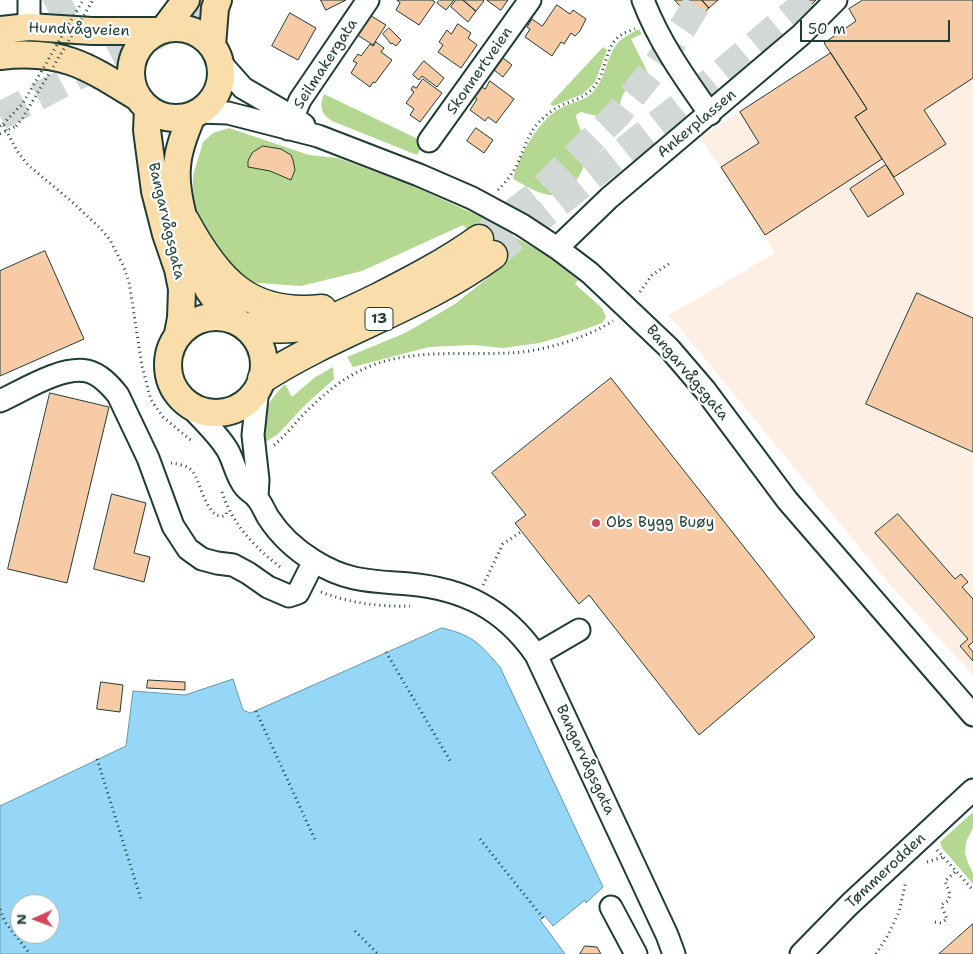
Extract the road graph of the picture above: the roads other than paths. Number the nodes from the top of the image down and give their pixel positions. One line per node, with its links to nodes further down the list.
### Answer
1 (29, 0): 8 (street)
2 (186, 0): 10 (main road)
3 (218, 0): 11 (main road)
4 (368, 0): 16 (street, Seilmakergata)
5 (530, 0): 17 (street, Skonnertveien)
6 (643, 0): 15 (street)
7 (836, 0): 15 (street, Ankerplassen)
8 (29, 27): 9 (main road, Hundvågveien); 10 (main road, Hundvågveien)
9 (0, 30)
10 (161, 30): 11 (main road); 13 (main road)
11 (216, 54): 14 (main road); 16 (street, Bangarvågsgata)
12 (0, 56): 13 (main road, Hundvågveien)
13 (143, 103): 14 (main road); 22 (main road, Bangarvågsgata)
14 (195, 114): 16 (street, Bangarvågsgata); 18 (main road, Bangarvågsgata)
15 (710, 114): 19 (street, Ankerplassen)
16 (290, 123): 19 (street, Bangarvågsgata)
17 (429, 141)
18 (185, 221): 20 (highway, 13); 21 (main road, Bangarvågsgata)
19 (557, 248): 30 (street, Bangarvågsgata)
20 (363, 304): 21 (highway, 13); 23 (highway, 13)
21 (242, 324): 22 (main road); 23 (main road)
22 (178, 334): 25 (main road)
23 (260, 383): 25 (main road); 26 (street)
24 (0, 401): 27 (street)
25 (190, 406): 26 (street, Bangarvågsgata)
26 (257, 498): 27 (street, Bangarvågsgata)
27 (314, 561): 29 (street, Bangarvågsgata)
28 (579, 630): 29 (street)
29 (536, 656): 34 (street, Bangarvågsgata)
30 (973, 714)
31 (973, 790): 35 (street, Tømmerodden)
32 (611, 907): 33 (street)
33 (636, 954)
34 (674, 954)
35 (801, 954)

